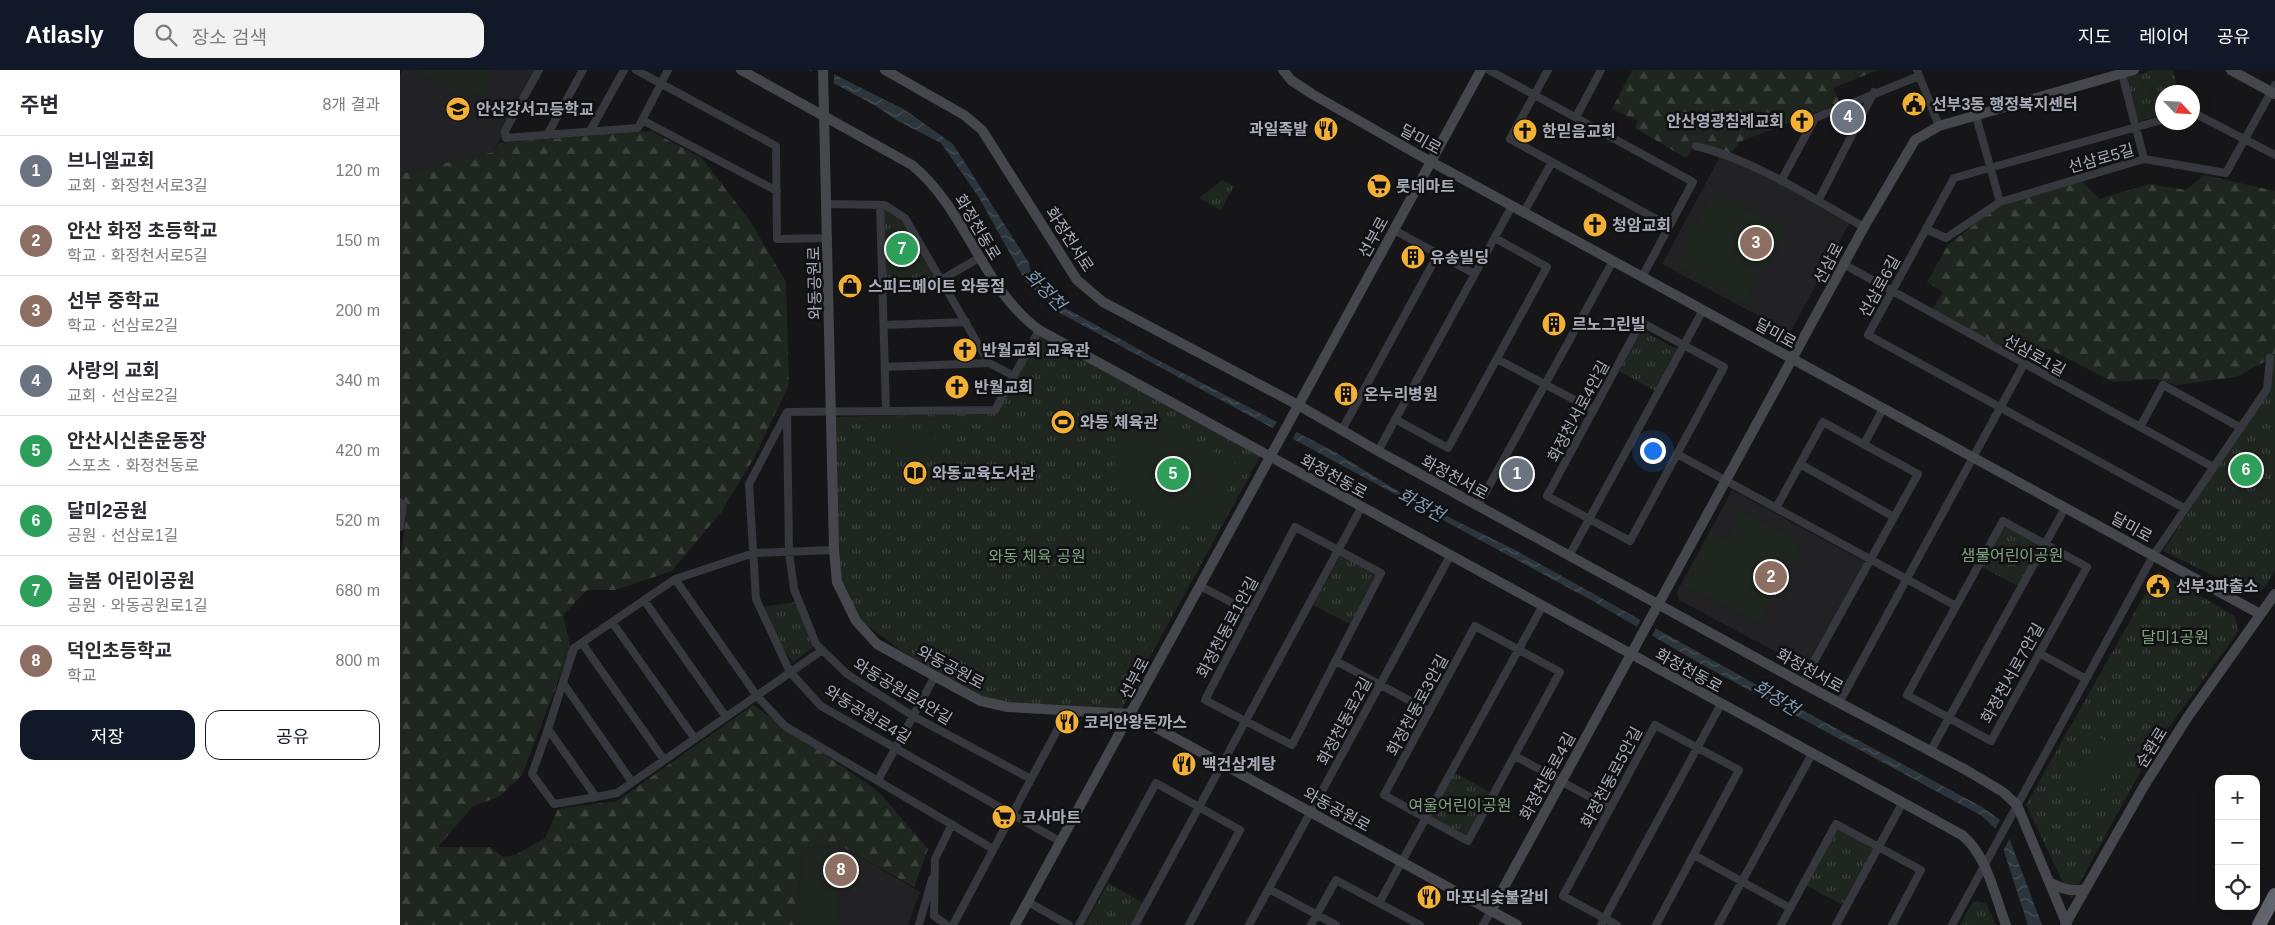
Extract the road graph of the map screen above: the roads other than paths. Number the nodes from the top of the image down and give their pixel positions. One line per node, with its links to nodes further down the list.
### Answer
1 (539, 70): 31 (street)
2 (583, 70): 31 (street)
3 (624, 70): 30 (street)
4 (636, 70): 18 (street)
5 (668, 70): 18 (street)
6 (741, 70): 22 (street, 화정천동로)
7 (823, 70): 22 (street, 와동공원로)
8 (885, 70): 75 (street, 화정천서로)
9 (1283, 70): 36 (street, 달미로)
10 (1481, 70): 36 (street, 선부로)
11 (1489, 70): 21 (street)
12 (1548, 70): 21 (street)
13 (1601, 70): 25 (street)
14 (2134, 70): 16 (street, 선삼로)
15 (2231, 70): 19 (street)
16 (2122, 72): 23 (street, 선삼로); 29 (street)
17 (1918, 73): 20 (street); 28 (street)
18 (661, 84): 26 (street); 40 (street)
19 (2274, 90): 32 (street, 선삼로5길)
20 (1874, 92): 39 (street); 41 (street)
21 (1534, 95): 25 (street); 37 (street)
22 (824, 116): 43 (street, 와동공원로); 54 (street, 화정천동로)
23 (1976, 116): 28 (street, 선삼로); 38 (street)
24 (2200, 116): 32 (street)
25 (1576, 117): 47 (street)
26 (642, 120): 30 (street); 40 (street)
27 (2155, 122): 29 (street, 선삼로6길)
28 (1939, 126): 48 (street, 선삼로)
29 (2136, 127): 35 (street); 38 (street, 선삼로6길)
30 (590, 131): 31 (street)
31 (547, 134)
32 (2245, 139): 34 (street); 35 (street, 선삼로5길)
33 (1696, 146): 39 (street)
34 (2275, 155)
35 (2144, 160): 42 (street, 선삼로5길)
36 (1431, 162): 45 (street, 달미로); 50 (street, 선부로)
37 (1552, 162): 46 (street); 47 (street)
38 (1990, 168): 42 (street); 49 (street, 선삼로6길)
39 (1780, 181): 41 (street)
40 (777, 191): 51 (street)
41 (1818, 201): 48 (street)
42 (2000, 202): 49 (street, 선삼로5길)
43 (826, 204): 44 (street); 51 (street, 와동공원로)
44 (880, 205): 59 (street); 60 (street)
45 (1512, 206): 46 (street, 달미로); 52 (street)
46 (1524, 212): 55 (street, 달미로)
47 (1669, 226): 58 (street)
48 (1864, 227): 56 (street, 선삼로)
49 (1926, 229): 61 (street, 선삼로6길)
50 (1394, 230): 53 (street); 75 (street, 선부로)
51 (828, 238): 79 (street, 와동공원로)
52 (1495, 238): 57 (street); 68 (street)
53 (1438, 254): 57 (street); 85 (street)
54 (979, 258): 59 (street); 65 (street, 화정천동로)
55 (1612, 261): 58 (street, 달미로); 74 (street)
56 (1845, 265): 61 (street, 선삼로1길); 69 (street, 선삼로)
57 (1475, 274): 82 (street)
58 (1642, 277): 62 (street, 달미로)
59 (941, 280): 60 (street); 63 (street)
60 (883, 284): 64 (street)
61 (1892, 291): 71 (street, 선삼로1길); 76 (street, 선삼로6길)
62 (1703, 310): 66 (street); 69 (street, 달미로)
63 (966, 322): 64 (street); 70 (street)
64 (884, 325): 72 (street)
65 (1039, 330): 73 (street); 89 (street, 화정천동로)
66 (1684, 346): 78 (street, 화정천서로4안길); 88 (street, 화정천서로4안길); 101 (street)
67 (2270, 358): 84 (street)
68 (1497, 359): 74 (street); 82 (street)
69 (1794, 360): 77 (street, 달미로); 93 (street, 선삼로)
70 (989, 363): 72 (street); 73 (street)
71 (2024, 364): 76 (street); 83 (street, 선삼로1길)
72 (885, 367): 80 (street)
73 (1014, 376): 80 (street)
74 (1546, 384): 78 (street); 95 (street)
75 (1298, 405): 85 (street, 화정천서로); 89 (street, 선부로)
76 (2000, 407): 90 (street); 99 (street, 선삼로6길)
77 (1883, 408): 86 (street); 90 (street, 달미로)
78 (1594, 410): 101 (street, 화정천서로4안길)
79 (832, 411): 80 (street); 81 (street); 104 (street, 와동공원로)
80 (886, 411)
81 (787, 412): 106 (street, 와동공원로4안길); 107 (street, 와동공원로4길)
82 (1395, 419): 87 (street)
83 (2140, 428): 84 (street); 92 (street, 선삼로1길)
84 (2241, 428): 92 (street)
85 (1342, 430): 87 (street, 화정천서로)
86 (1864, 444): 91 (street); 100 (street)
87 (1378, 451): 95 (street, 화정천서로)
88 (1677, 454): 93 (street); 101 (street, 화정천서로4안길)
89 (1269, 457): 96 (street, 화정천동로); 114 (street, 선부로)
90 (1973, 458): 98 (street, 달미로); 113 (street)
91 (1800, 464): 97 (street); 100 (street)
92 (2213, 467): 99 (street)
93 (1727, 482): 97 (street); 117 (street, 선삼로)
94 (400, 502): 102 (street)
95 (1478, 506): 109 (street, 화정천서로)
96 (1361, 508): 105 (street); 108 (street, 화정천동로)
97 (1776, 508): 111 (street)
98 (2065, 508): 103 (street); 110 (street, 달미로)
99 (2184, 508): 110 (street)
100 (1894, 517): 111 (street)
101 (1588, 519): 109 (street)
102 (400, 527)
103 (2045, 544): 118 (street, 화정천서로7안길); 127 (street, 화정천서로7안길); 144 (street)
104 (834, 550): 106 (street); 131 (street, 와동공원로)
105 (1338, 550): 120 (street, 화정천동로1안길); 129 (street, 화정천동로1안길); 145 (street)
106 (789, 552): 107 (street); 126 (street, 와동공원로4안길)
107 (754, 553): 112 (street); 130 (street, 와동공원로4길)
108 (1450, 556): 119 (street, 화정천동로); 134 (street, 화정천동로2길)
109 (1569, 556): 117 (street, 화정천서로)
110 (2153, 556): 121 (street, 달미로); 132 (street)
111 (1871, 559): 113 (street); 135 (street)
112 (675, 579): 116 (street); 136 (street)
113 (1907, 579): 118 (street); 137 (street)
114 (1200, 586): 120 (street); 141 (street, 선부로)
115 (2275, 594): 121 (street, 순환로)
116 (644, 600): 123 (street); 143 (street)
117 (1658, 603): 122 (street, 선삼로); 135 (street, 화정천서로)
118 (1956, 606): 144 (street, 화정천서로7안길)
119 (1542, 607): 125 (street); 128 (street, 화정천동로)
120 (1250, 612): 145 (street, 화정천동로1안길)
121 (2260, 614): 177 (street, 순환로)
122 (1651, 616): 128 (street, 화정천동로4길)
123 (612, 622): 124 (street); 147 (street)
124 (582, 643): 133 (street); 153 (street)
125 (1519, 650): 140 (street, 화정천동로3안길); 152 (street, 화정천동로3안길); 166 (street)
126 (821, 651): 130 (street); 142 (street, 와동공원로4안길)
127 (2040, 653): 132 (street); 144 (street, 화정천서로7안길)
128 (1630, 655): 138 (street, 화정천동로); 157 (street, 화정천동로4길)
129 (1336, 661): 134 (street); 145 (street, 화정천동로1안길)
130 (790, 672): 136 (street); 148 (street, 와동공원로4길)
131 (935, 676): 139 (street, 와동공원로); 142 (street)
132 (2086, 679): 161 (street)
133 (563, 683): 146 (street); 158 (street)
134 (1380, 684): 140 (street); 164 (street, 화정천동로2길)
135 (1802, 684): 137 (street, 화정천서로)
136 (757, 696): 143 (street); 156 (street)
137 (1839, 703): 150 (street, 화정천서로)
138 (1721, 704): 149 (street); 151 (street, 화정천동로)
139 (1068, 710): 141 (street, 와동공원로); 155 (street)
140 (1429, 711): 166 (street, 화정천동로3안길)
141 (1131, 714): 154 (street, 와동공원로); 168 (street, 선부로)
142 (913, 716): 148 (street); 155 (street, 와동공원로4안길)
143 (726, 717): 147 (street)
144 (1949, 718): 150 (street)
145 (1246, 721): 154 (street)
146 (548, 729): 159 (street); 159 (street)
147 (695, 739): 153 (street)
148 (896, 748): 156 (street); 165 (street, 와동공원로4길)
149 (1698, 748): 163 (street, 화정천동로5안길); 171 (street, 화정천동로5안길); 185 (street)
150 (1930, 752): 161 (street, 화정천서로)
151 (1812, 754): 160 (street, 화정천동로); 175 (street)
152 (1515, 756): 157 (street); 166 (street, 화정천동로3안길)
153 (664, 760): 158 (street)
154 (1222, 764): 162 (street); 164 (street, 와동공원로)
155 (1031, 779): 165 (street)
156 (878, 780): 167 (street)
157 (1562, 781): 163 (street); 183 (street, 화정천동로4길)
158 (632, 782): 159 (street)
159 (596, 797)
160 (1903, 802): 169 (street); 173 (street, 화정천동로)
161 (2017, 805): 173 (street); 176 (street)
162 (1199, 807): 192 (street); 193 (street); 194 (street)
163 (1610, 808): 185 (street, 화정천동로5안길)
164 (1311, 812): 172 (street, 와동공원로); 178 (street, 화정천동로2길)
165 (1012, 814): 168 (street, 와동공원로4길); 170 (street)
166 (1426, 818): 172 (street)
167 (952, 824): 170 (street); 174 (street)
168 (1061, 842): 180 (street, 선부로)
169 (1879, 847): 182 (street); 205 (street); 206 (street)
170 (993, 849): 189 (street)
171 (1694, 855): 175 (street); 202 (street, 화정천동로5안길)
172 (1402, 861): 181 (street); 183 (street, 와동공원로)
173 (1984, 866): 207 (street); 208 (street, 화정천동로)
174 (935, 868): 187 (street); 188 (street)
175 (1742, 881): 182 (street); 203 (street)
176 (2049, 882): 177 (street); 186 (street)
177 (2086, 888): 186 (street, 순환로)
178 (1269, 889): 184 (street); 195 (street, 화정천동로2길)
179 (2275, 895): 209 (highway)
180 (1028, 902): 190 (street, 선부로); 191 (street)
181 (1379, 903): 184 (street); 198 (street)
182 (1790, 908): 204 (street)
183 (1491, 911): 199 (street); 200 (street, 와동공원로)
184 (1317, 915): 196 (street); 197 (street)
185 (1603, 922): 201 (street, 화정천동로5안길)
186 (2066, 924)
187 (919, 925)
188 (947, 925)
189 (953, 925)
190 (1015, 925)
191 (1069, 925)
192 (1079, 925)
193 (1135, 925)
194 (1189, 925)
195 (1249, 925)
196 (1311, 925)
197 (1336, 925)
198 (1420, 925)
199 (1483, 925)
200 (1517, 925)
201 (1617, 925)
202 (1656, 925)
203 (1718, 925)
204 (1781, 925)
205 (1836, 925)
206 (1892, 925)
207 (1952, 925)
208 (2006, 925)
209 (2259, 925)

